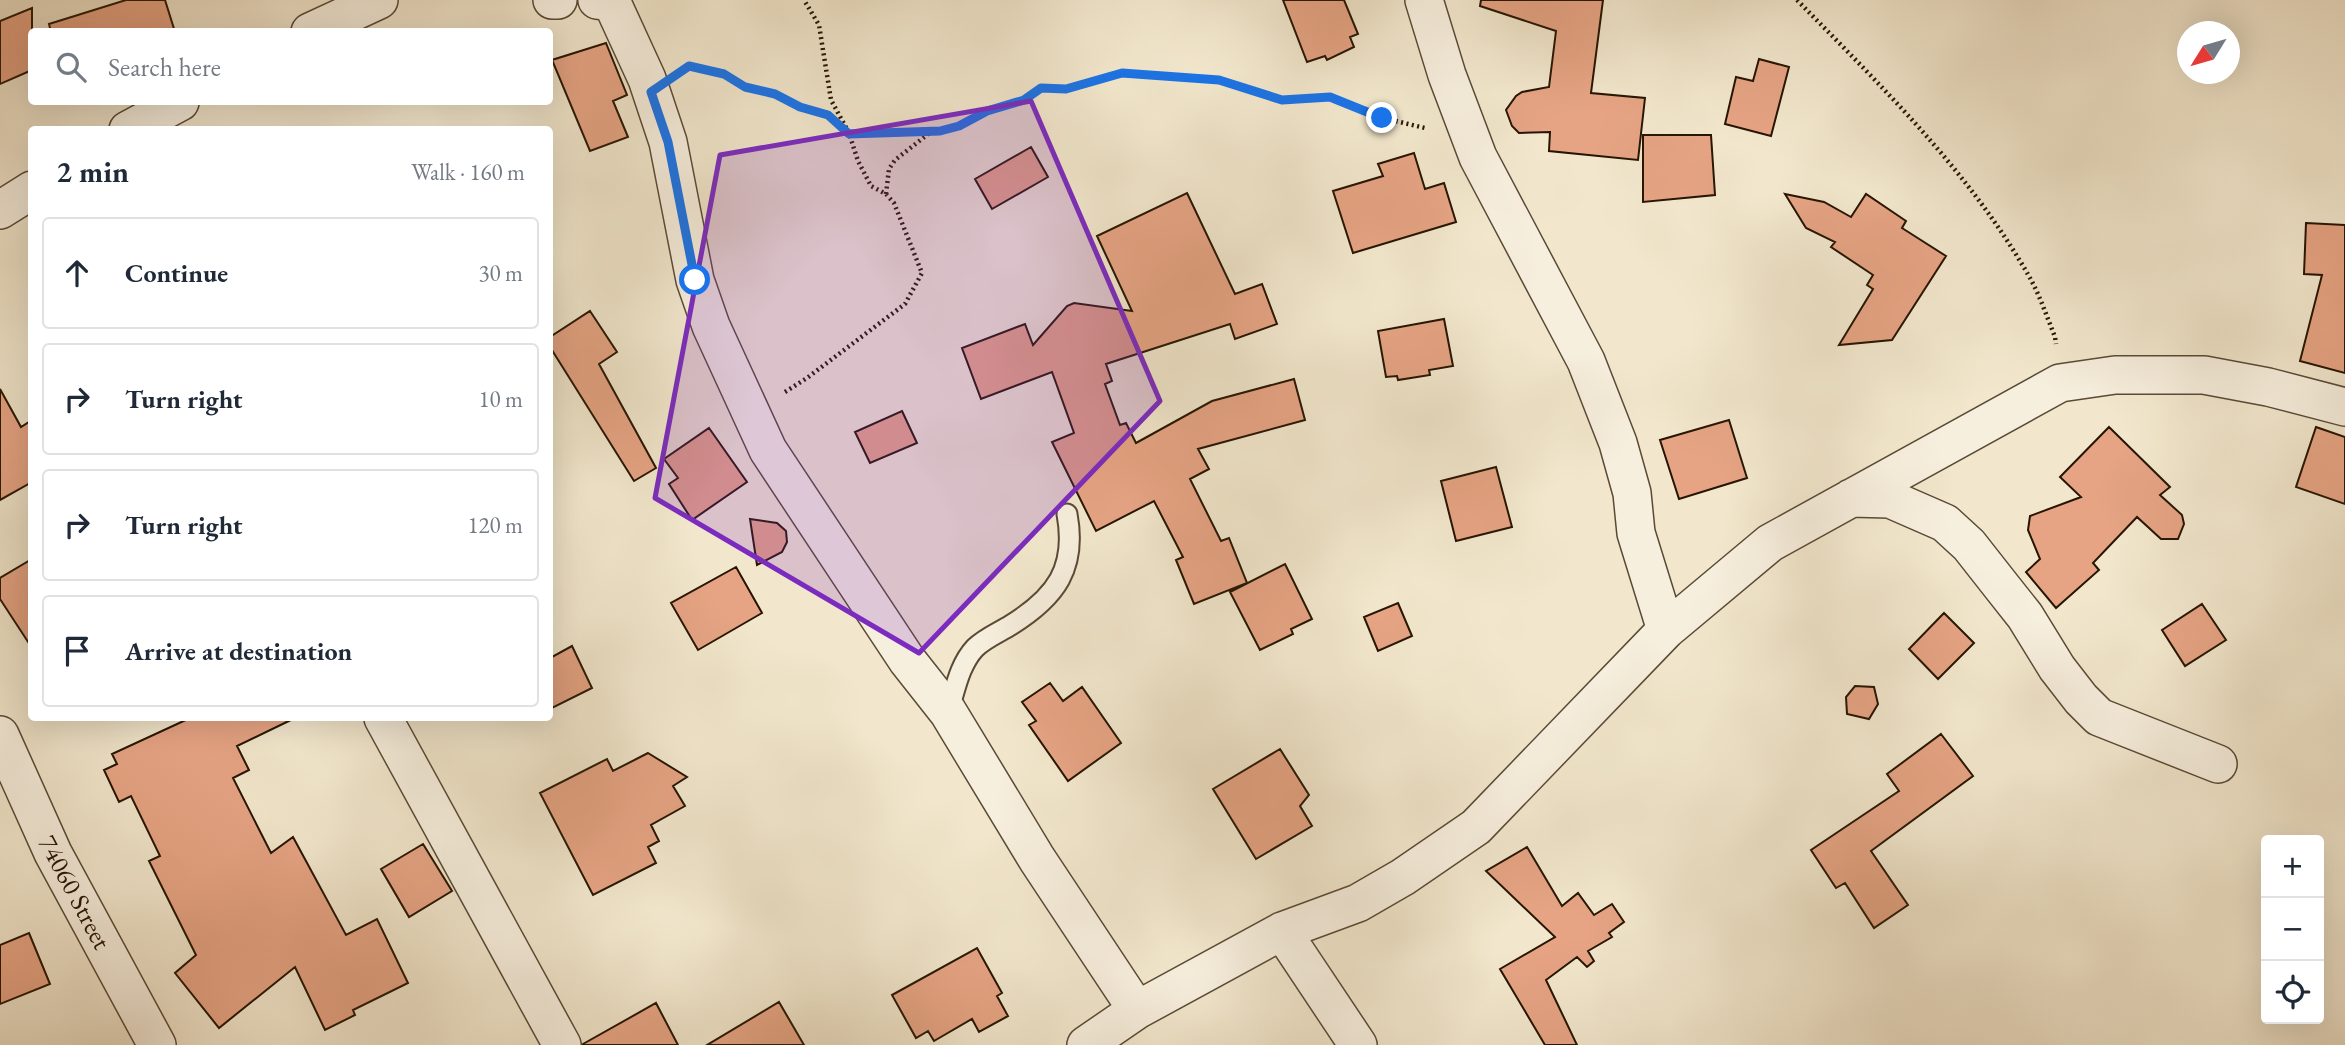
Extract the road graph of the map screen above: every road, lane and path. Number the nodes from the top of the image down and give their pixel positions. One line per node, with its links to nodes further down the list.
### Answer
1 (379, 0): 8 (street)
2 (552, 0): 3 (street)
3 (558, 0)
4 (597, 0): 9 (street)
5 (804, 0): 13 (path)
6 (1424, 0): 14 (street)
7 (1797, 0): 18 (path)
8 (317, 28)
9 (651, 92): 13 (path); 20 (street)
10 (174, 105): 11 (street)
11 (135, 126)
12 (933, 131): 13 (path); 14 (path); 16 (path)
13 (849, 134): 16 (path)
14 (1478, 157): 23 (street)
15 (28, 192): 17 (street)
16 (886, 194): 20 (path)
17 (0, 210)
18 (2060, 383): 19 (street); 21 (street)
19 (2345, 407)
20 (751, 413): 24 (street)
21 (1852, 498): 23 (street); 27 (street)
22 (1067, 514): 24 (lane)
23 (1666, 630): 28 (street)
24 (948, 712): 29 (street)
25 (385, 721): 31 (street)
26 (0, 735): 30 (street, 74060 Street)
27 (2218, 764)
28 (1282, 931): 29 (street); 33 (street)
29 (1137, 1010): 32 (street)
30 (157, 1045)
31 (562, 1045)
32 (1086, 1045)
33 (1358, 1045)

